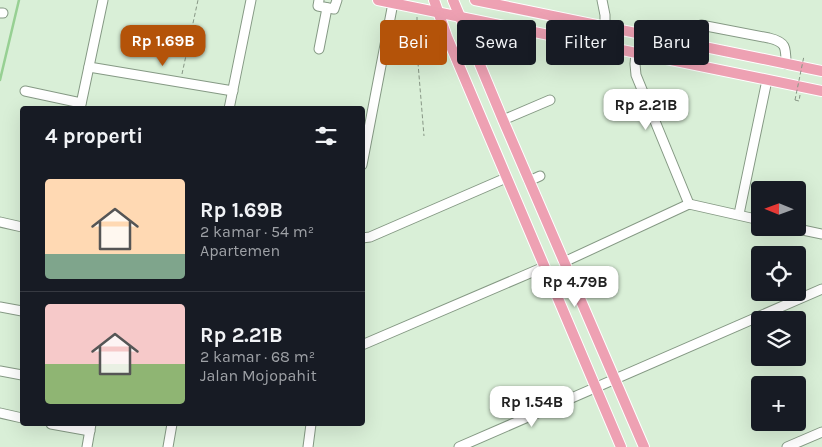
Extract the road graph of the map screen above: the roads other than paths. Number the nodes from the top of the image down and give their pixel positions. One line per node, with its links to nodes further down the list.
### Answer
1 (103, 0): 23 (street)
2 (251, 0): 27 (street)
3 (319, 0): 11 (street)
4 (337, 0): 11 (street)
5 (378, 0): 10 (main road)
6 (434, 0): 12 (main road)
7 (453, 0): 13 (main road)
8 (475, 0): 14 (main road)
9 (602, 0): 15 (street)
10 (392, 3): 12 (main road); 33 (street)
11 (327, 8): 18 (street)
12 (439, 14): 13 (main road); 35 (main road)
13 (461, 18): 19 (main road); 32 (main road)
14 (575, 20)
15 (606, 20)
16 (709, 27): 20 (street)
17 (709, 48): 20 (main road)
18 (319, 49)
19 (634, 53)
20 (786, 64): 24 (main road)
21 (635, 65): 37 (street)
22 (694, 65): 25 (main road)
23 (89, 67): 27 (street); 30 (street)
24 (822, 71)
25 (767, 80): 28 (main road); 38 (street)
26 (26, 91): 30 (street)
27 (233, 91): 31 (street)
28 (822, 91)
29 (550, 100): 32 (street)
30 (81, 106)
31 (230, 106)
32 (503, 120): 36 (main road)
33 (365, 149)
34 (540, 176): 36 (street)
35 (506, 178): 44 (street); 46 (main road)
36 (530, 181): 45 (main road)
37 (689, 204): 38 (street); 45 (street)
38 (740, 214): 39 (street)
39 (751, 217)
40 (0, 222): 41 (street)
41 (20, 227)
42 (806, 231): 43 (street)
43 (822, 234)
44 (365, 238)
45 (564, 262): 53 (main road)
46 (544, 267): 50 (street); 54 (main road)
47 (822, 289): 53 (street)
48 (0, 307): 49 (street)
49 (20, 311)
50 (365, 344)
51 (0, 371): 52 (street)
52 (20, 375)
53 (614, 379): 54 (street); 67 (main road)
54 (596, 387): 65 (street); 66 (main road)
55 (0, 413): 56 (street)
56 (20, 418)
57 (70, 426): 60 (street)
58 (172, 426): 63 (street)
59 (311, 426): 64 (street)
60 (90, 428): 62 (street)
61 (822, 432): 68 (street)
62 (87, 447)
63 (168, 447)
64 (308, 447)
65 (459, 447)
66 (621, 447)
67 (644, 447)
68 (787, 447)

